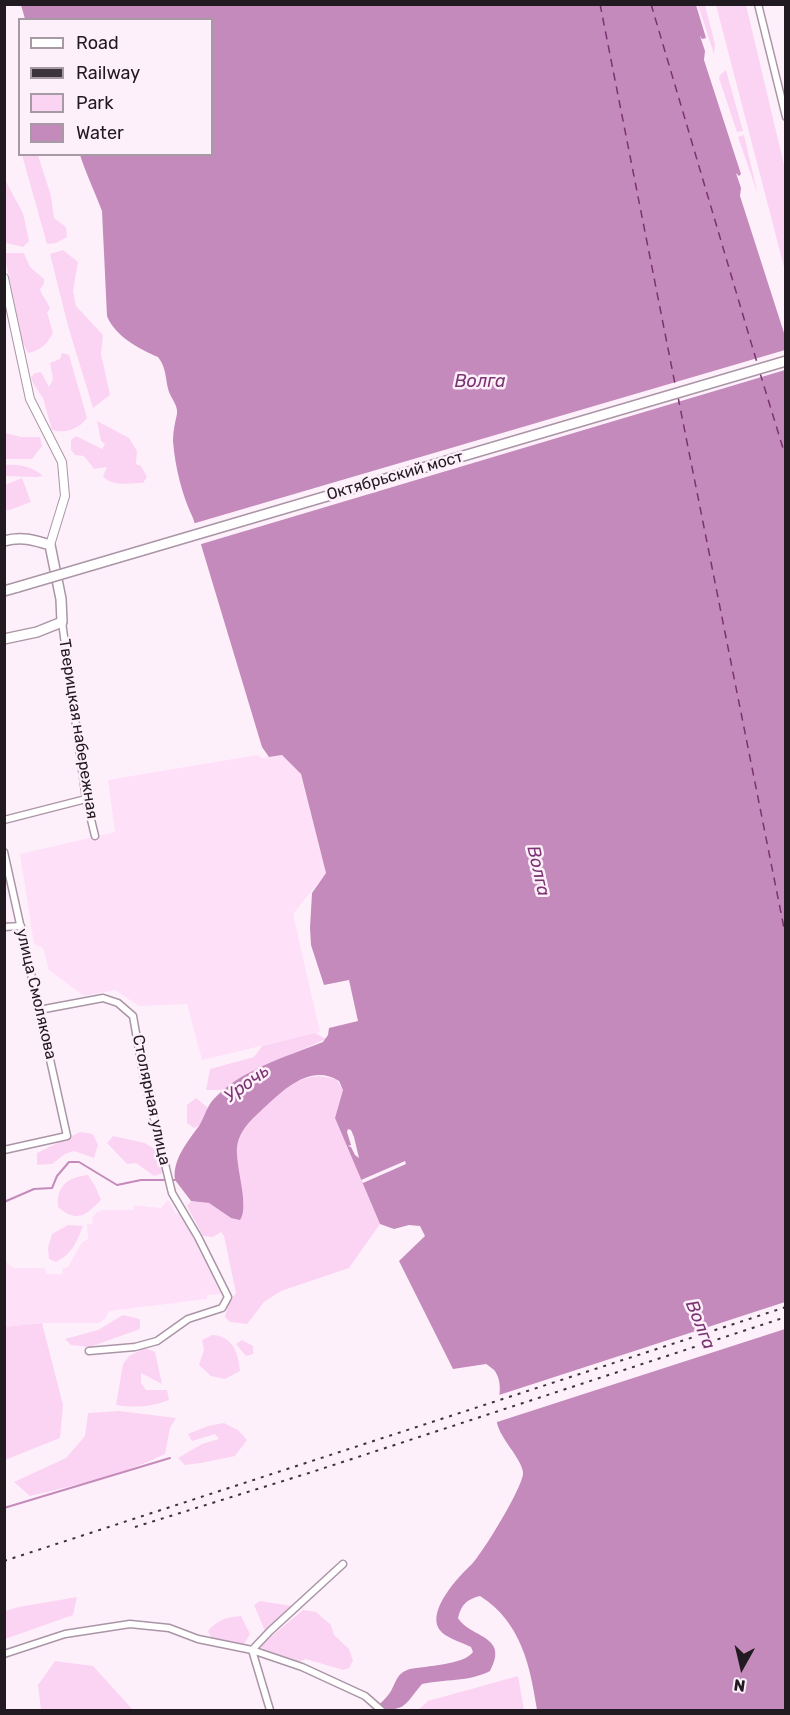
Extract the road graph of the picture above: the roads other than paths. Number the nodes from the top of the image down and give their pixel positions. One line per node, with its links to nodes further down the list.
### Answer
1 (758, 4): 2 (street)
2 (786, 117)
3 (4, 278): 6 (street)
4 (786, 361): 7 (main road, Октябрьский мост, bridge)
5 (4, 541): 6 (main road)
6 (50, 545): 8 (main road)
7 (4, 591)
8 (62, 622): 9 (main road); 10 (street, Тверицкая набережная)
9 (4, 639)
10 (86, 798): 11 (street); 12 (street, Тверицкая набережная)
11 (4, 820)
12 (95, 836)
13 (4, 852): 14 (street, улица Смолякова)
14 (21, 926): 15 (street); 16 (street, улица Смолякова)
15 (4, 927)
16 (39, 1010): 17 (street, улица Смолякова); 18 (street, Столярная улица)
17 (4, 1150)
18 (89, 1351)
19 (343, 1564): 20 (street)
20 (252, 1650): 21 (street); 22 (street); 23 (street)
21 (4, 1654)
22 (270, 1710)
23 (381, 1710)

